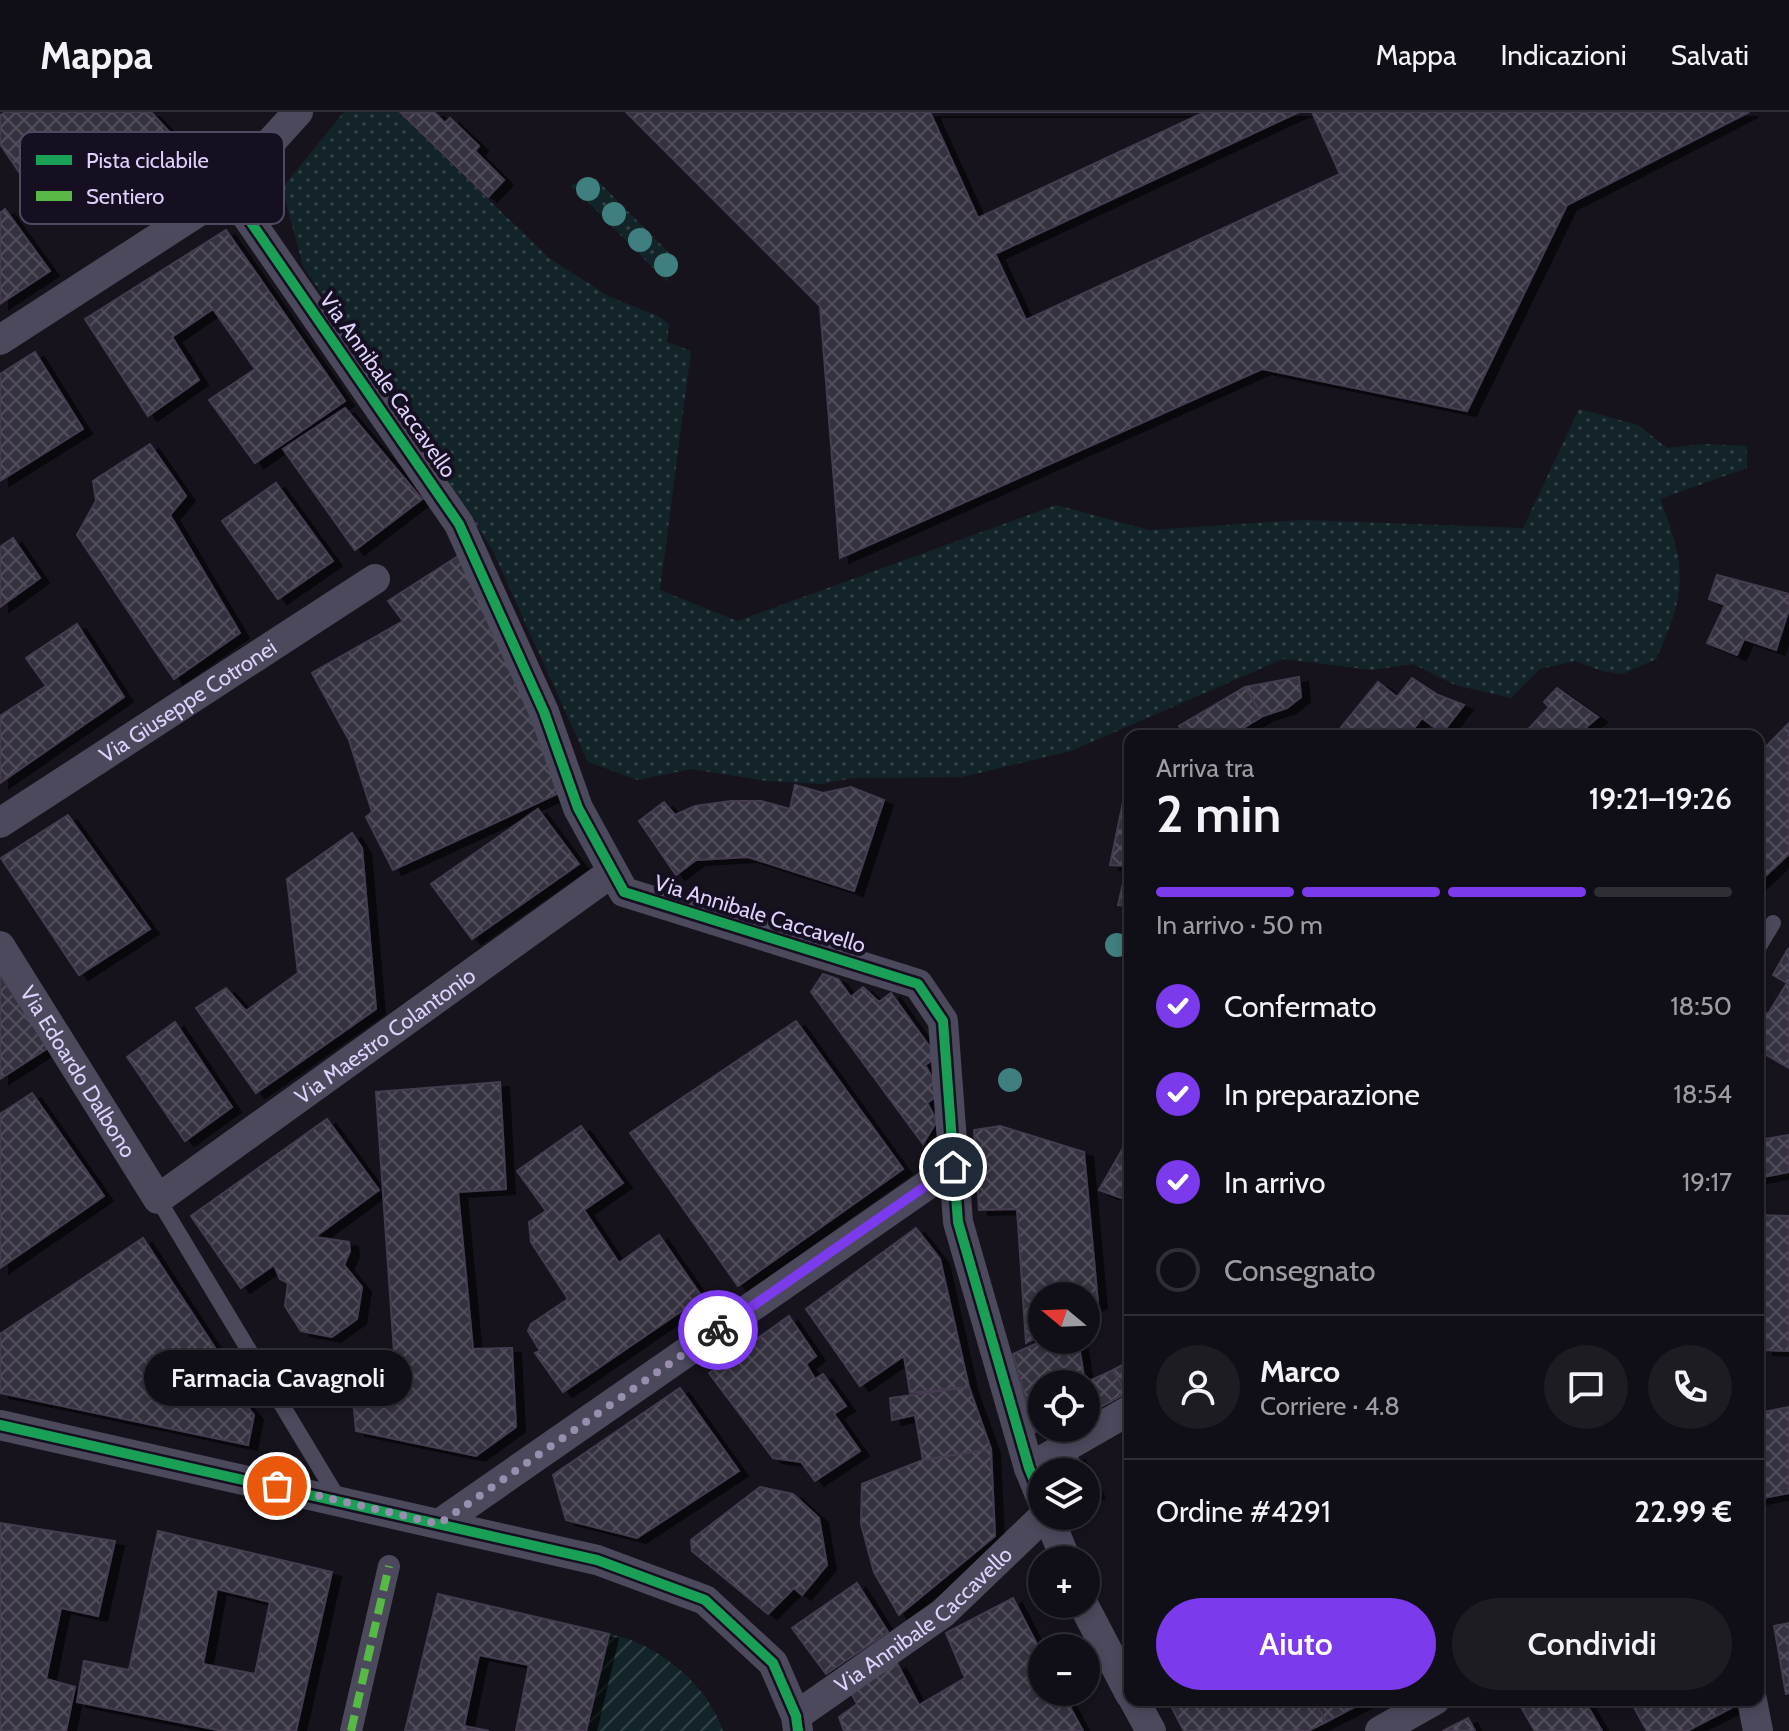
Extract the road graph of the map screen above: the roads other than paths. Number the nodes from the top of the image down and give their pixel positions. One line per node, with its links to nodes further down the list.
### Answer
1 (298, 112): 2 (street)
2 (280, 132)
3 (175, 224): 5 (street)
4 (252, 224): 8 (street, Via Annibale Caccavello)
5 (0, 340)
6 (375, 579): 7 (street, Via Giuseppe Cotronei)
7 (0, 823)
8 (611, 873): 12 (street, Via Annibale Caccavello); 13 (street, Via Maestro Colantonio)
9 (1773, 923): 10 (lane)
10 (1764, 938)
11 (0, 946): 13 (street, Via Edoardo Dalbono)
12 (953, 1167): 17 (street, Via Annibale Caccavello); 19 (street)
13 (158, 1199): 18 (lane)
14 (1124, 1413): 16 (street)
15 (0, 1425): 18 (street)
16 (1046, 1458)
17 (1028, 1465)
18 (339, 1500): 19 (street)
19 (439, 1524): 27 (street)
20 (1031, 1530): 27 (street, Via Annibale Caccavello)
21 (389, 1566): 28 (street)
22 (1090, 1618): 23 (street)
23 (1124, 1683)
24 (1137, 1706): 29 (street)
25 (1424, 1706): 30 (street)
26 (1753, 1706): 31 (street)
27 (797, 1724)
28 (351, 1731)
29 (1151, 1731)
30 (1380, 1731)
31 (1758, 1731)

